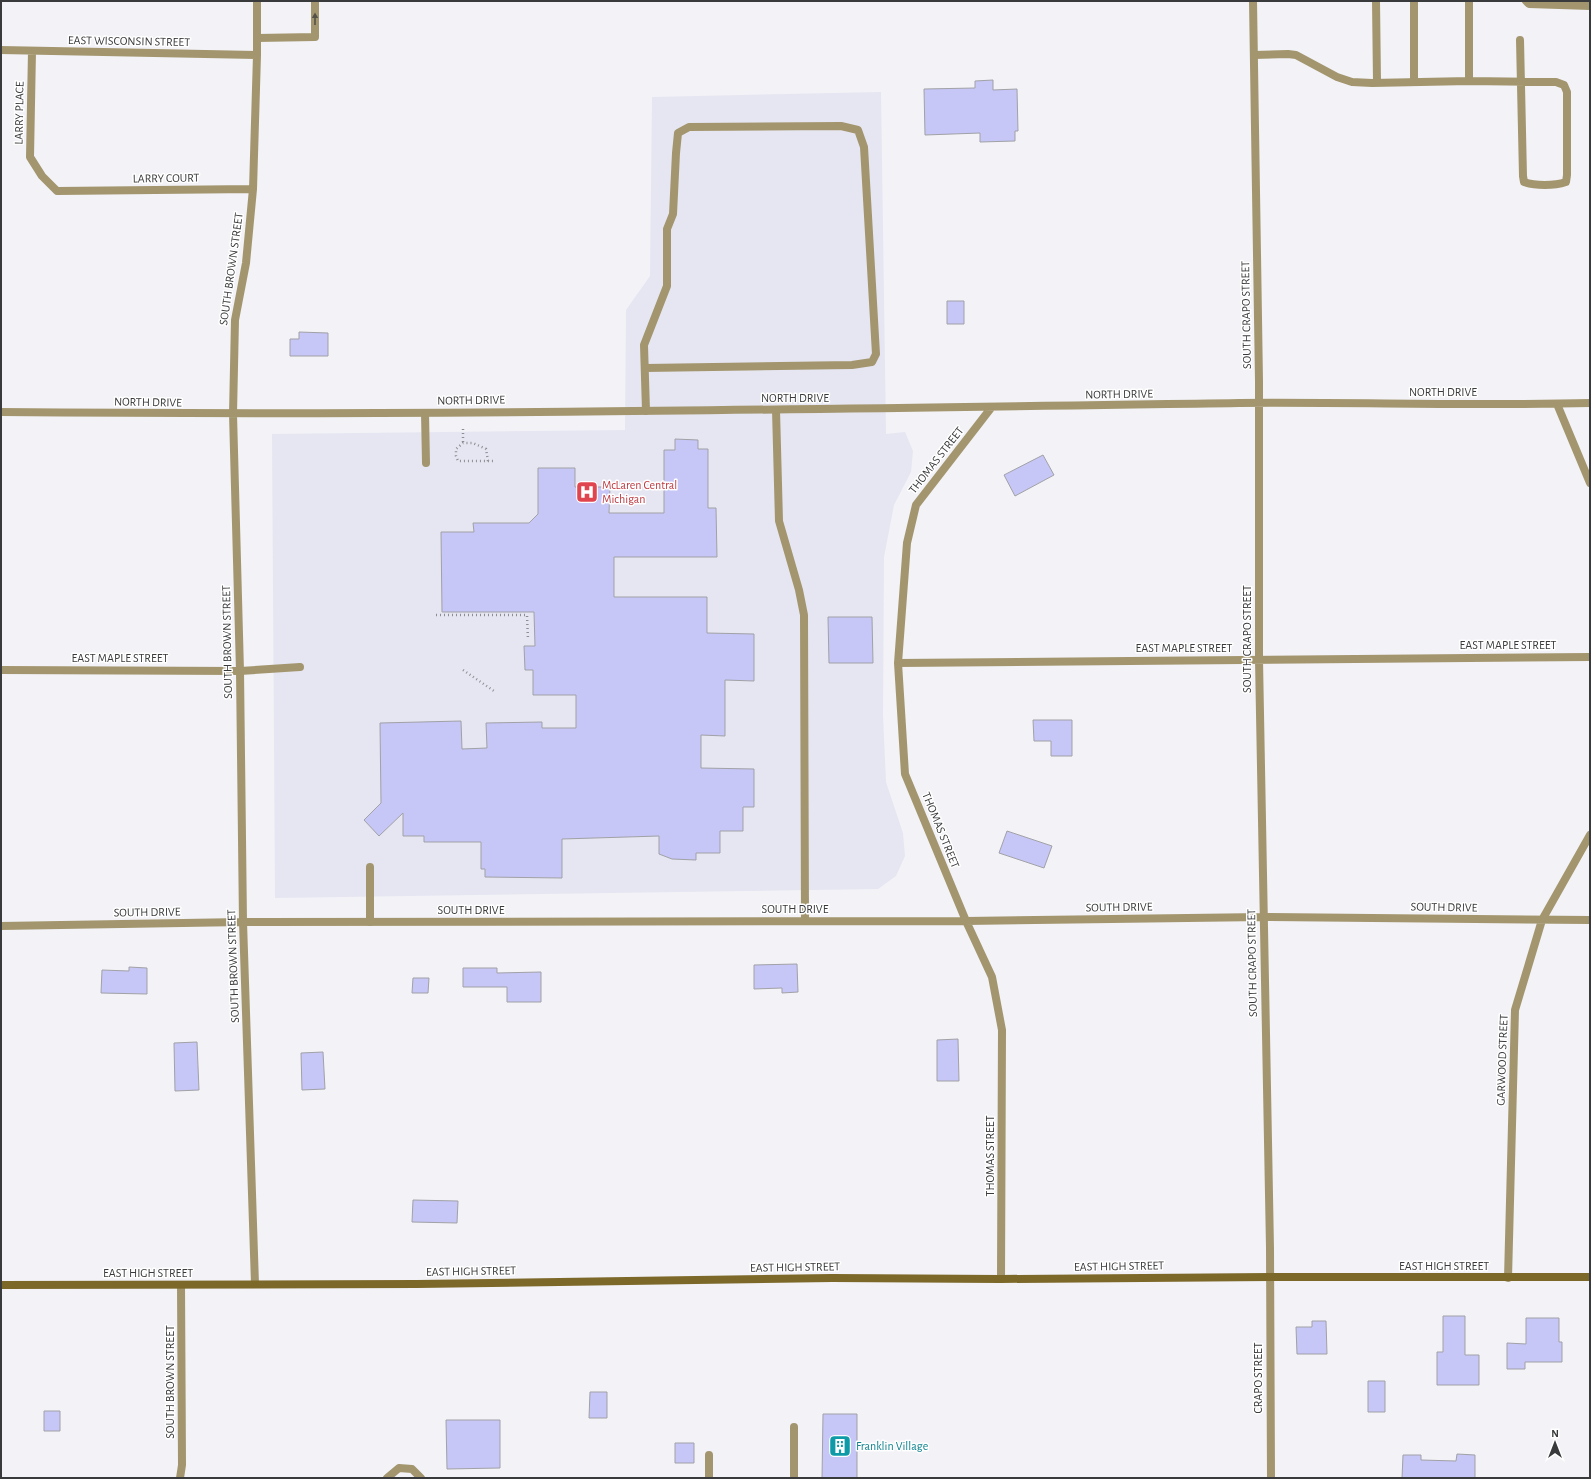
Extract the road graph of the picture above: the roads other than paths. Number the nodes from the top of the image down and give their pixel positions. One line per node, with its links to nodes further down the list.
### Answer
1 (257, 1): 10 (street, SOUTH BROWN STREET)
2 (315, 1): 10 (street, one-way to 2)
3 (1253, 1): 15 (street, SOUTH CRAPO STREET)
4 (1376, 1): 17 (street)
5 (1414, 1): 18 (street)
6 (1469, 1): 16 (street)
7 (1526, 1): 8 (street)
8 (1557, 3): 9 (street)
9 (1590, 6)
10 (257, 38): 14 (street, SOUTH BROWN STREET)
11 (1520, 40): 19 (street)
12 (1, 50): 13 (street, EAST WISCONSIN STREET)
13 (32, 51): 14 (street, EAST WISCONSIN STREET); 21 (street, LARRY PLACE)
14 (257, 55): 20 (street, SOUTH BROWN STREET)
15 (1254, 55): 17 (street); 23 (street, SOUTH CRAPO STREET)
16 (1469, 81): 18 (street); 19 (street)
17 (1377, 82): 18 (street)
18 (1414, 82)
19 (1521, 82): 19 (street)
20 (253, 189): 21 (street, LARRY COURT); 31 (street, SOUTH BROWN STREET)
21 (80, 190)
22 (645, 368): 22 (street); 28 (street)
23 (1259, 403): 25 (street, NORTH DRIVE); 26 (street, NORTH DRIVE); 35 (street, SOUTH CRAPO STREET)
24 (1590, 403): 25 (street, NORTH DRIVE)
25 (1556, 404): 33 (street)
26 (991, 408): 27 (street, NORTH DRIVE); 36 (street, THOMAS STREET)
27 (776, 410): 28 (street, NORTH DRIVE); 45 (street)
28 (646, 411): 30 (street, NORTH DRIVE)
29 (1, 412): 31 (street, NORTH DRIVE)
30 (425, 413): 31 (street, NORTH DRIVE); 32 (street)
31 (233, 414): 39 (street, SOUTH BROWN STREET)
32 (426, 463)
33 (1590, 483)
34 (1590, 657): 35 (street, EAST MAPLE STREET)
35 (1259, 660): 36 (street, EAST MAPLE STREET); 42 (street, SOUTH CRAPO STREET)
36 (898, 662): 46 (street, THOMAS STREET)
37 (300, 667): 39 (street, EAST MAPLE STREET)
38 (1, 670): 39 (street, EAST MAPLE STREET)
39 (240, 671): 47 (street, SOUTH BROWN STREET)
40 (1590, 835): 43 (street, GARWOOD STREET)
41 (370, 867): 48 (street)
42 (1263, 917): 43 (street, SOUTH DRIVE); 46 (street, SOUTH DRIVE); 50 (street, SOUTH CRAPO STREET)
43 (1542, 920): 44 (street, SOUTH DRIVE); 52 (street, GARWOOD STREET)
44 (1590, 920)
45 (805, 921): 46 (street, SOUTH DRIVE); 48 (street, SOUTH DRIVE)
46 (966, 921): 53 (street, THOMAS STREET)
47 (243, 922): 48 (street, SOUTH DRIVE); 49 (street, SOUTH DRIVE); 54 (street, SOUTH BROWN STREET)
48 (370, 922)
49 (1, 926)
50 (1270, 1277): 52 (street, EAST HIGH STREET); 53 (street, EAST HIGH STREET); 64 (street, CRAPO STREET)
51 (1590, 1277): 52 (street, EAST HIGH STREET)
52 (1508, 1278)
53 (1001, 1280): 54 (street, EAST HIGH STREET)
54 (255, 1284): 56 (street, EAST HIGH STREET)
55 (1, 1285): 56 (street, EAST HIGH STREET)
56 (181, 1285): 59 (street, SOUTH BROWN STREET)
57 (794, 1427): 63 (street)
58 (709, 1456): 62 (street)
59 (180, 1478)
60 (387, 1478): 61 (street)
61 (421, 1478)
62 (709, 1478)
63 (794, 1478)
64 (1271, 1478)

